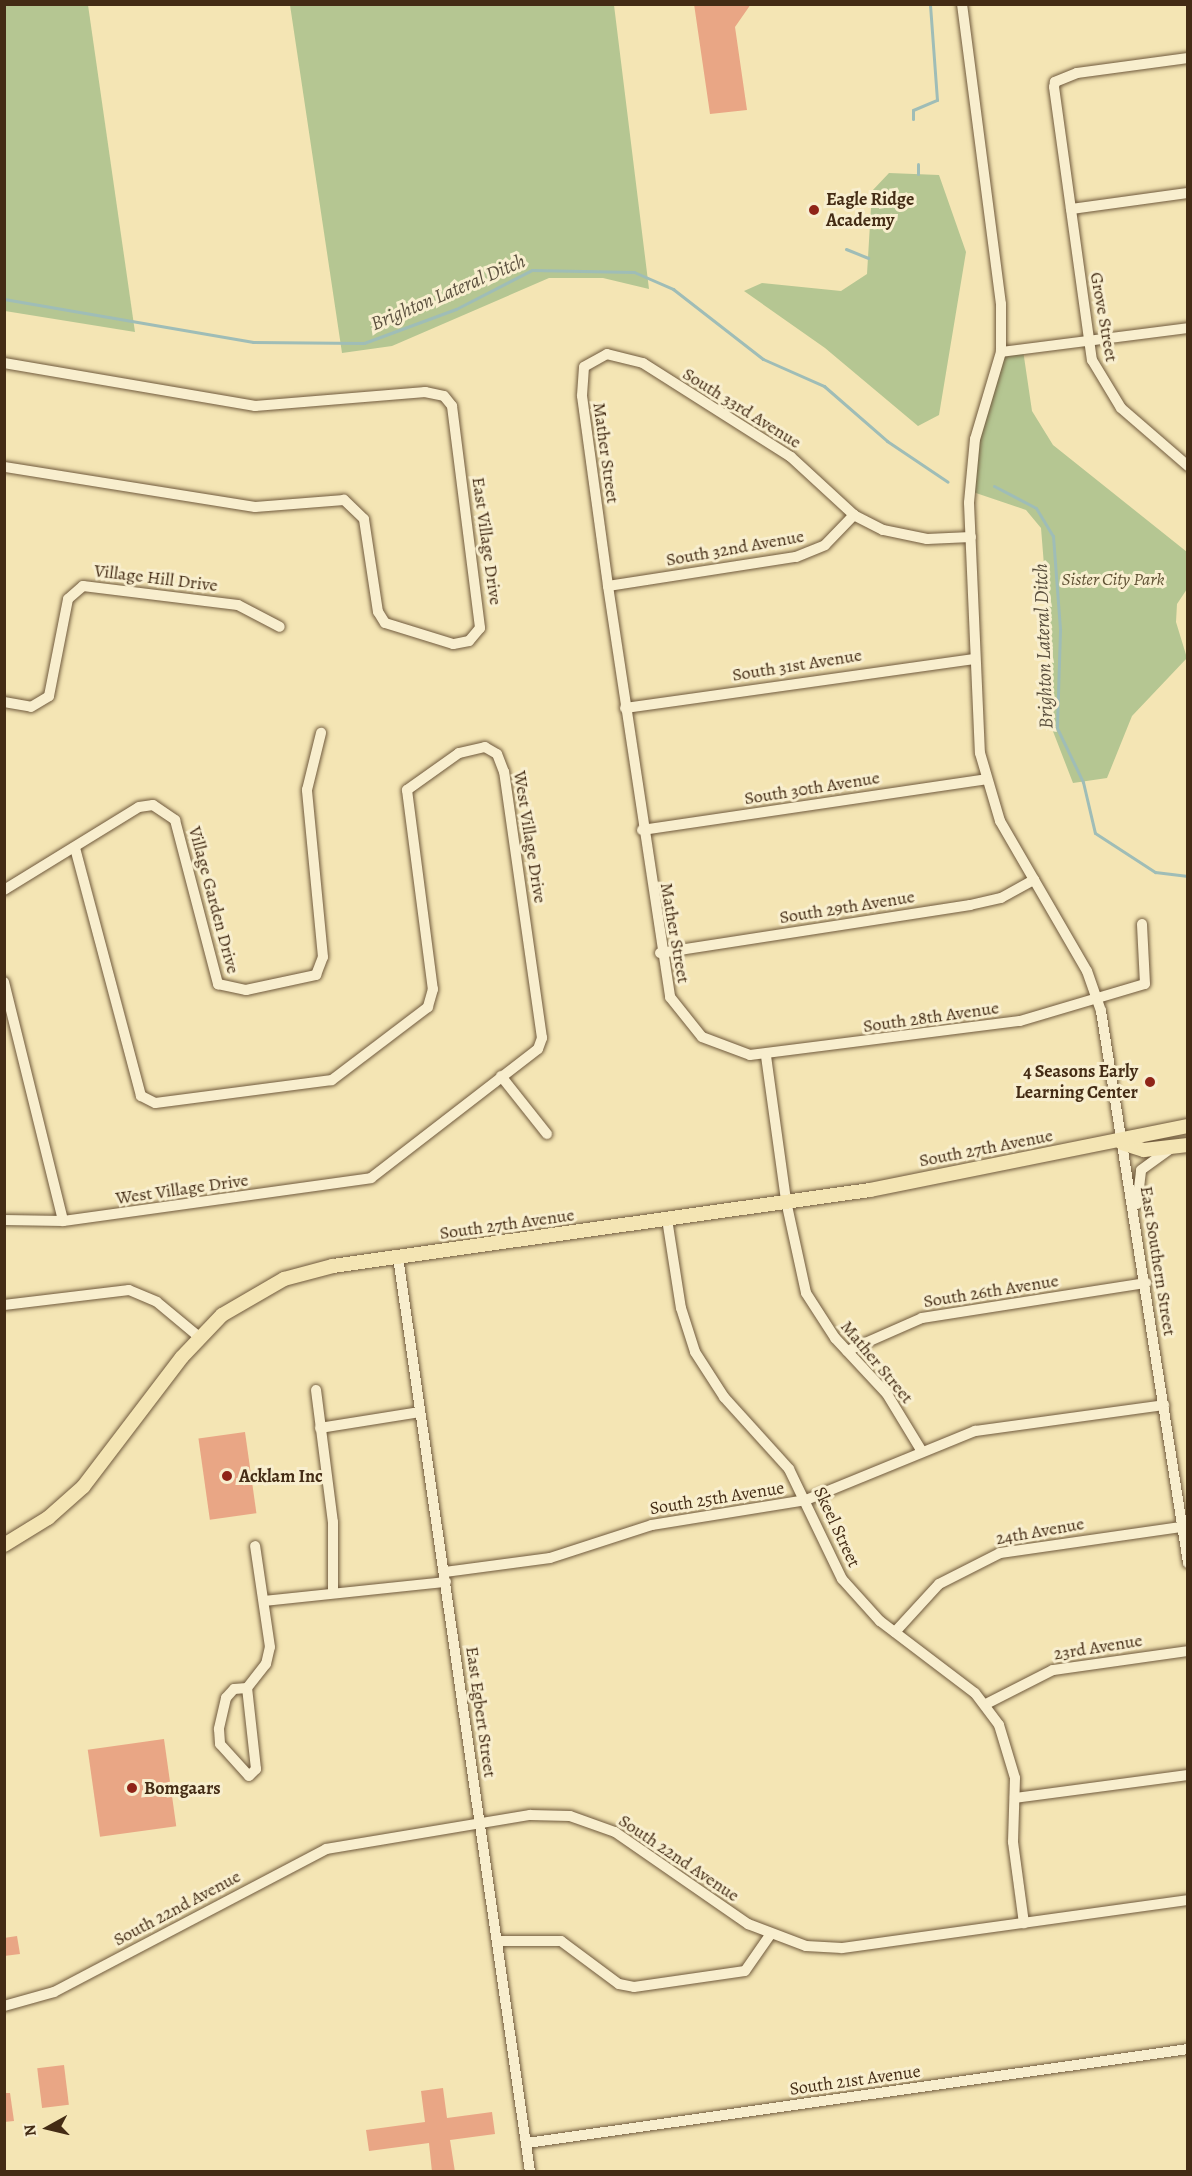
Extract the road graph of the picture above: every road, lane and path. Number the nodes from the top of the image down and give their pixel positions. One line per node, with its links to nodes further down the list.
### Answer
1 (962, 4): 7 (street, East Southern Street)
2 (1188, 58): 4 (street, Grove Street)
3 (1188, 193): 4 (street)
4 (1071, 209): 6 (street, Grove Street)
5 (1188, 328): 6 (street)
6 (1089, 342): 7 (street); 10 (street, Grove Street)
7 (1001, 352): 13 (street, East Southern Street)
8 (588, 361): 12 (street, South 33rd Avenue); 14 (street, Mather Street)
9 (4, 363): 11 (street, East Village Drive)
10 (1188, 466)
11 (4, 467)
12 (854, 515): 13 (street, South 33rd Avenue); 14 (street, South 32nd Avenue)
13 (971, 537): 16 (street, East Southern Street)
14 (608, 586): 18 (street, Mather Street)
15 (280, 627): 17 (street, Village Hill Drive)
16 (975, 659): 18 (street, South 31st Avenue); 20 (street, East Southern Street)
17 (4, 702)
18 (625, 708): 21 (street, Mather Street)
19 (321, 733): 22 (street, Village Garden Drive)
20 (986, 779): 21 (street, South 30th Avenue); 23 (street, East Southern Street)
21 (642, 830): 26 (street, Mather Street)
22 (75, 848): 24 (street, Village Garden Drive); 30 (street, West Village Drive)
23 (1034, 880): 26 (street, South 29th Avenue); 28 (street, East Southern Street)
24 (4, 890)
25 (1142, 924): 28 (street, South 28th Avenue)
26 (660, 953): 29 (street, Mather Street)
27 (4, 982): 38 (street)
28 (1098, 999): 29 (street, South 28th Avenue); 33 (street, East Southern Street)
29 (766, 1056): 35 (street, Mather Street)
30 (501, 1076): 32 (street); 38 (street, West Village Drive)
31 (1188, 1126): 33 (main road, South 27th Avenue)
32 (548, 1134)
33 (1122, 1143): 34 (main road, South 27th Avenue); 35 (main road, South 27th Avenue); 39 (street, East Southern Street)
34 (1181, 1146): 39 (street)
35 (786, 1201): 36 (main road, South 27th Avenue); 44 (street, Mather Street)
36 (667, 1219): 40 (main road, South 27th Avenue); 50 (street, Skeel Street)
37 (4, 1220): 38 (street, West Village Drive)
38 (63, 1221)
39 (1136, 1223): 41 (street, East Southern Street)
40 (398, 1257): 43 (main road, South 27th Avenue); 47 (street, East Egbert Street)
41 (1146, 1283): 44 (street, South 26th Avenue); 46 (street, East Southern Street)
42 (4, 1305): 43 (street)
43 (199, 1338): 52 (main road, South 27th Avenue)
44 (847, 1351): 49 (street, Mather Street)
45 (315, 1390): 48 (street)
46 (1164, 1405): 49 (street, South 25th Avenue); 51 (street, East Southern Street)
47 (420, 1412): 48 (street); 55 (street, East Egbert Street)
48 (320, 1428): 56 (street)
49 (921, 1450): 50 (street, South 25th Avenue)
50 (806, 1500): 55 (street, South 25th Avenue); 58 (street, Skeel Street)
51 (1185, 1526): 54 (street, East Southern Street); 58 (street, 24th Avenue)
52 (4, 1545)
53 (255, 1546): 57 (street)
54 (1188, 1563)
55 (445, 1577): 56 (street, South 25th Avenue); 64 (street, East Egbert Street)
56 (333, 1590): 57 (street, South 25th Avenue)
57 (264, 1601): 60 (street)
58 (895, 1632): 61 (street, Skeel Street)
59 (1188, 1651): 61 (street, 23rd Avenue)
60 (247, 1689): 60 (street)
61 (986, 1704): 63 (street, Skeel Street)
62 (1188, 1775): 63 (street)
63 (1015, 1798): 66 (street, Skeel Street)
64 (480, 1822): 67 (street, South 22nd Avenue); 68 (street, East Egbert Street); 69 (street, South 22nd Avenue)
65 (1188, 1900): 66 (street, South 22nd Avenue)
66 (1024, 1923): 67 (street, South 22nd Avenue)
67 (770, 1935): 68 (street)
68 (498, 1941): 71 (street, East Egbert Street)
69 (4, 2006)
70 (1188, 2049): 71 (street, South 21st Avenue)
71 (527, 2143): 72 (street, East Egbert Street)
72 (530, 2172)

